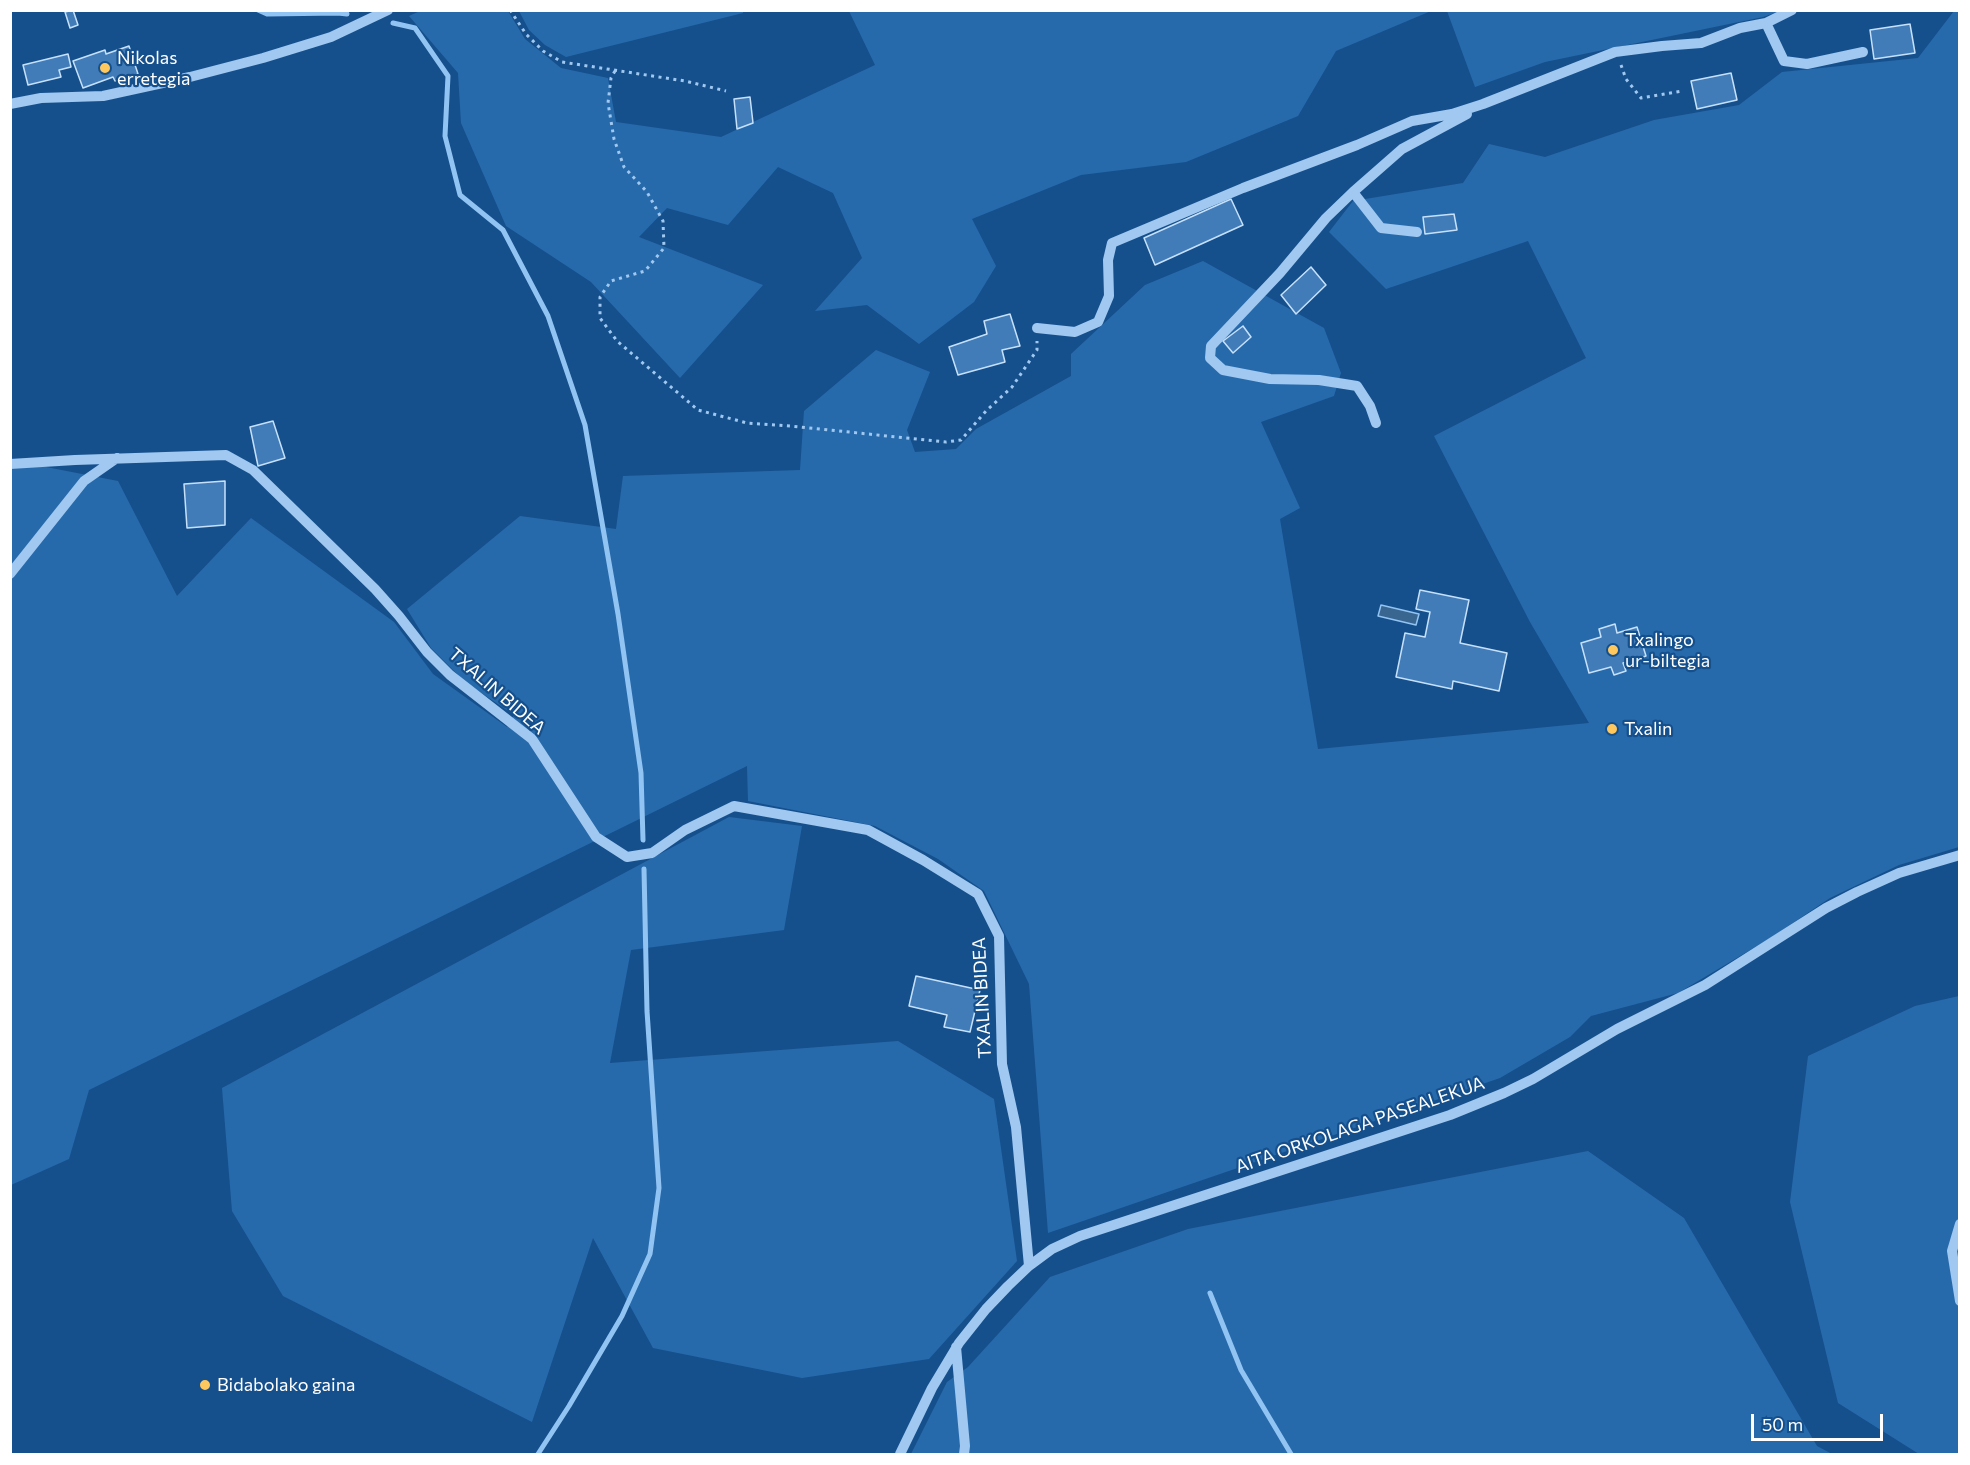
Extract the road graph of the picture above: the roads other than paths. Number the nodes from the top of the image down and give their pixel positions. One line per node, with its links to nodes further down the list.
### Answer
1 (388, 10): 5 (street)
2 (1792, 10): 3 (street)
3 (1766, 23): 4 (street); 6 (street)
4 (1863, 51)
5 (10, 104)
6 (1483, 104): 7 (street); 9 (street)
7 (1353, 192): 8 (street); 10 (street)
8 (1417, 232)
9 (1036, 328)
10 (1376, 423)
11 (117, 458): 12 (street, TXALIN BIDEA); 13 (street); 16 (street, TXALIN BIDEA)
12 (10, 464)
13 (10, 574)
14 (1959, 855): 16 (street, AITA ORKOLAGA PASEALEKUA)
15 (1959, 1224): 17 (street)
16 (1029, 1266): 18 (street, AITA ORKOLAGA PASEALEKUA)
17 (1959, 1301)
18 (957, 1347): 19 (street, AITA ORKOLAGA PASEALEKUA); 20 (street)
19 (900, 1455)
20 (964, 1455)

